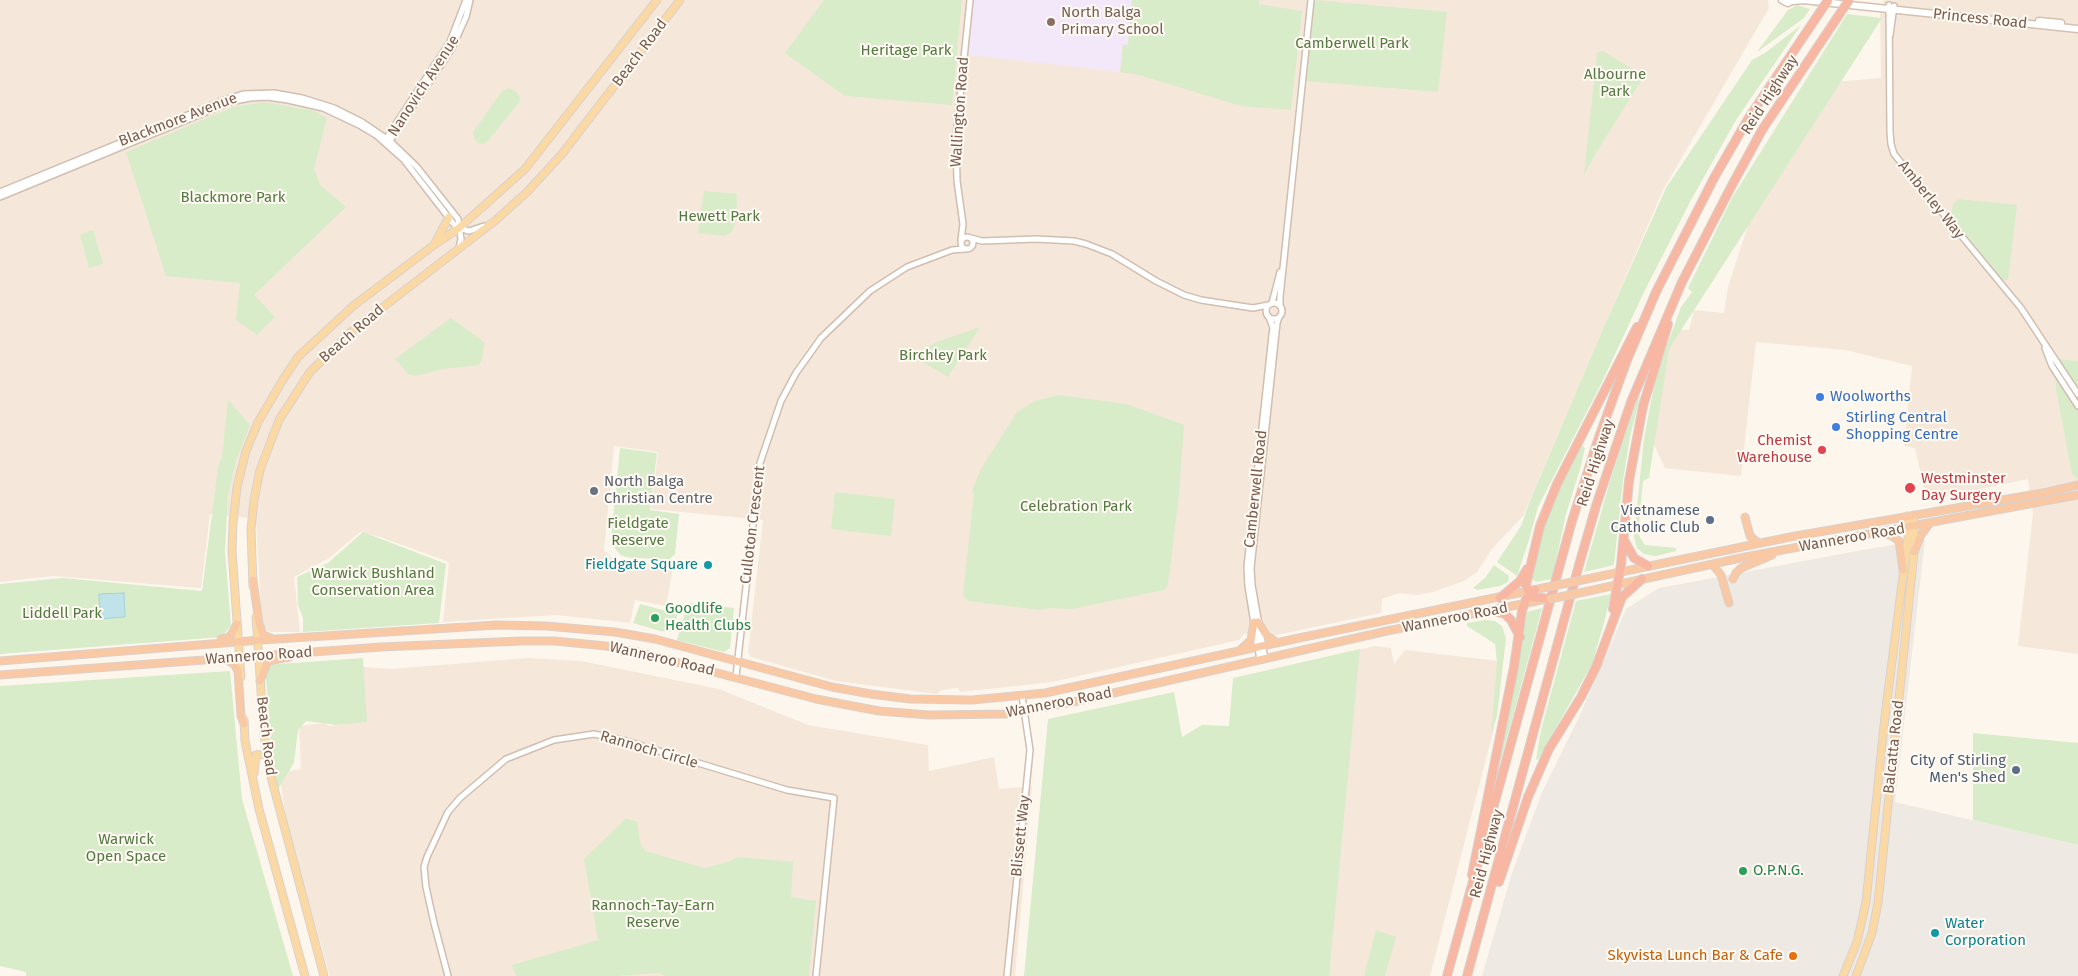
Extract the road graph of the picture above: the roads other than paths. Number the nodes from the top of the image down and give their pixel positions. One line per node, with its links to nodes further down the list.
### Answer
1 (466, 0): 15 (street, Nanovich Avenue)
2 (470, 0): 15 (street, Nanovich Avenue)
3 (657, 0): 21 (main road, Beach Road)
4 (680, 0): 19 (main road, Beach Road)
5 (970, 0): 20 (street, Wallington Road)
6 (1310, 0): 32 (street); 33 (street)
7 (1782, 0): 8 (main road, Princess Road)
8 (1793, 0): 12 (main road, Princess Road)
9 (1828, 0): 31 (highway, Reid Highway, bridge)
10 (1839, 0): 12 (main road, Princess Road)
11 (1850, 0): 30 (highway, Reid Highway, bridge)
12 (1891, 8): 13 (main road, Princess Road); 14 (main road, Princess Road); 37 (street, Amberley Way)
13 (2078, 25)
14 (2078, 29)
15 (387, 141): 16 (street, Blackmore Avenue); 17 (street, Blackmore Avenue); 18 (street, Blackmore Avenue); 21 (street, Blackmore Avenue)
16 (0, 192)
17 (0, 197)
18 (449, 217): 21 (street, Blackmore Avenue); 25 (main road)
19 (496, 220): 21 (street); 27 (main road, Beach Road)
20 (963, 224): 22 (street, Wallington Road); 23 (street, Wallington Road)
21 (459, 228): 25 (main road, Beach Road); 27 (street, Blackmore Avenue)
22 (970, 237): 23 (street, Culloton Crescent); 24 (street, Culloton Crescent); 26 (street)
23 (961, 241): 28 (street); 29 (street, Culloton Crescent)
24 (982, 241): 26 (street, Culloton Crescent); 34 (street, Culloton Crescent)
25 (434, 245): 67 (main road, Beach Road)
26 (972, 246): 28 (street, Culloton Crescent)
27 (459, 248): 58 (main road, Beach Road)
28 (965, 249): 29 (street, Culloton Crescent)
29 (952, 250): 83 (street, Culloton Crescent)
30 (1682, 282): 47 (highway); 93 (highway, Reid Highway)
31 (1656, 292): 51 (highway); 92 (highway, Reid Highway)
32 (1270, 304): 33 (street); 34 (street, Culloton Crescent); 35 (street)
33 (1280, 306): 36 (street)
34 (1253, 308): 35 (street, Culloton Crescent)
35 (1268, 316): 36 (street); 66 (street, Camberwell Road)
36 (1280, 317): 66 (street, Camberwell Road)
37 (2041, 339): 38 (street, Amberley Way); 39 (street, Amberley Way)
38 (2078, 394)
39 (2078, 406)
40 (2078, 484): 42 (highway, Wanneroo Road)
41 (2078, 495): 44 (highway, Wanneroo Road)
42 (1910, 515): 45 (main road, Balcatta Road); 48 (highway, Wanneroo Road)
43 (1745, 517): 48 (highway)
44 (1929, 524): 45 (highway, Wanneroo Road); 50 (highway)
45 (1911, 527): 46 (highway, Wanneroo Road); 50 (main road, Balcatta Road); 54 (main road, Balcatta Road)
46 (1881, 532): 49 (highway, Wanneroo Road); 54 (highway)
47 (1623, 538): 53 (highway); 55 (highway)
48 (1758, 543): 53 (highway, Wanneroo Road)
49 (1781, 551): 52 (highway, Wanneroo Road); 57 (highway)
50 (1914, 552): 102 (main road, Balcatta Road)
51 (1530, 562): 60 (highway); 61 (highway)
52 (1712, 564): 56 (highway, Wanneroo Road); 63 (highway)
53 (1648, 566): 55 (highway, Wanneroo Road)
54 (1903, 570): 101 (main road, Balcatta Road)
55 (1620, 572): 59 (highway); 60 (highway, Wanneroo Road, bridge)
56 (1642, 579): 59 (highway, Wanneroo Road); 73 (highway)
57 (1733, 579)
58 (253, 580): 69 (highway); 70 (main road, Beach Road)
59 (1618, 584): 62 (highway, Wanneroo Road, bridge); 73 (highway)
60 (1534, 591): 61 (highway, Wanneroo Road); 62 (highway); 64 (highway)
61 (1500, 598): 72 (highway, Wanneroo Road)
62 (1544, 599): 64 (highway, Wanneroo Road)
63 (1729, 603)
64 (1524, 605): 65 (highway, Wanneroo Road); 68 (highway)
65 (1493, 611): 68 (highway); 82 (highway, Wanneroo Road)
66 (1256, 622): 72 (highway); 74 (street, Camberwell Road); 77 (highway)
67 (237, 624): 71 (main road, Beach Road); 75 (highway)
68 (1520, 637): 92 (highway)
69 (275, 639): 70 (highway, Wanneroo Road); 83 (highway, Wanneroo Road)
70 (257, 640): 71 (highway, Wanneroo Road); 78 (main road, Beach Road)
71 (239, 641): 75 (highway, Wanneroo Road); 79 (main road, Beach Road)
72 (1277, 643): 74 (highway, Wanneroo Road)
73 (1604, 645): 93 (highway)
74 (1260, 647): 77 (highway, Wanneroo Road); 82 (street, Camberwell Road)
75 (149, 648): 81 (highway, Wanneroo Road)
76 (322, 651): 78 (highway, Wanneroo Road); 85 (highway, Wanneroo Road); 86 (highway)
77 (1239, 651): 87 (highway, Wanneroo Road)
78 (258, 656): 79 (highway, Wanneroo Road); 86 (main road, Beach Road)
79 (240, 657): 80 (highway, Wanneroo Road); 89 (main road, Beach Road)
80 (222, 658): 84 (highway, Wanneroo Road); 89 (highway)
81 (0, 660)
82 (1262, 660): 88 (highway, Wanneroo Road)
83 (738, 661): 85 (street, Culloton Crescent); 87 (highway, Wanneroo Road)
84 (0, 675)
85 (736, 676): 88 (highway, Wanneroo Road)
86 (260, 681): 90 (main road, Beach Road)
87 (1022, 696): 88 (street, Blissett Way)
88 (1026, 711): 98 (street, Blissett Way)
89 (244, 724): 91 (main road, Beach Road)
90 (267, 754): 91 (main road); 95 (main road, Beach Road)
91 (254, 791): 94 (main road, Beach Road)
92 (1464, 919): 99 (highway, Reid Highway)
93 (1484, 919): 100 (highway, Reid Highway)
94 (305, 976)
95 (324, 976)
96 (448, 976): 97 (street, Rannoch Circle)
97 (816, 976)
98 (1007, 976)
99 (1448, 976)
100 (1467, 976)
101 (1843, 976)
102 (1856, 976)

